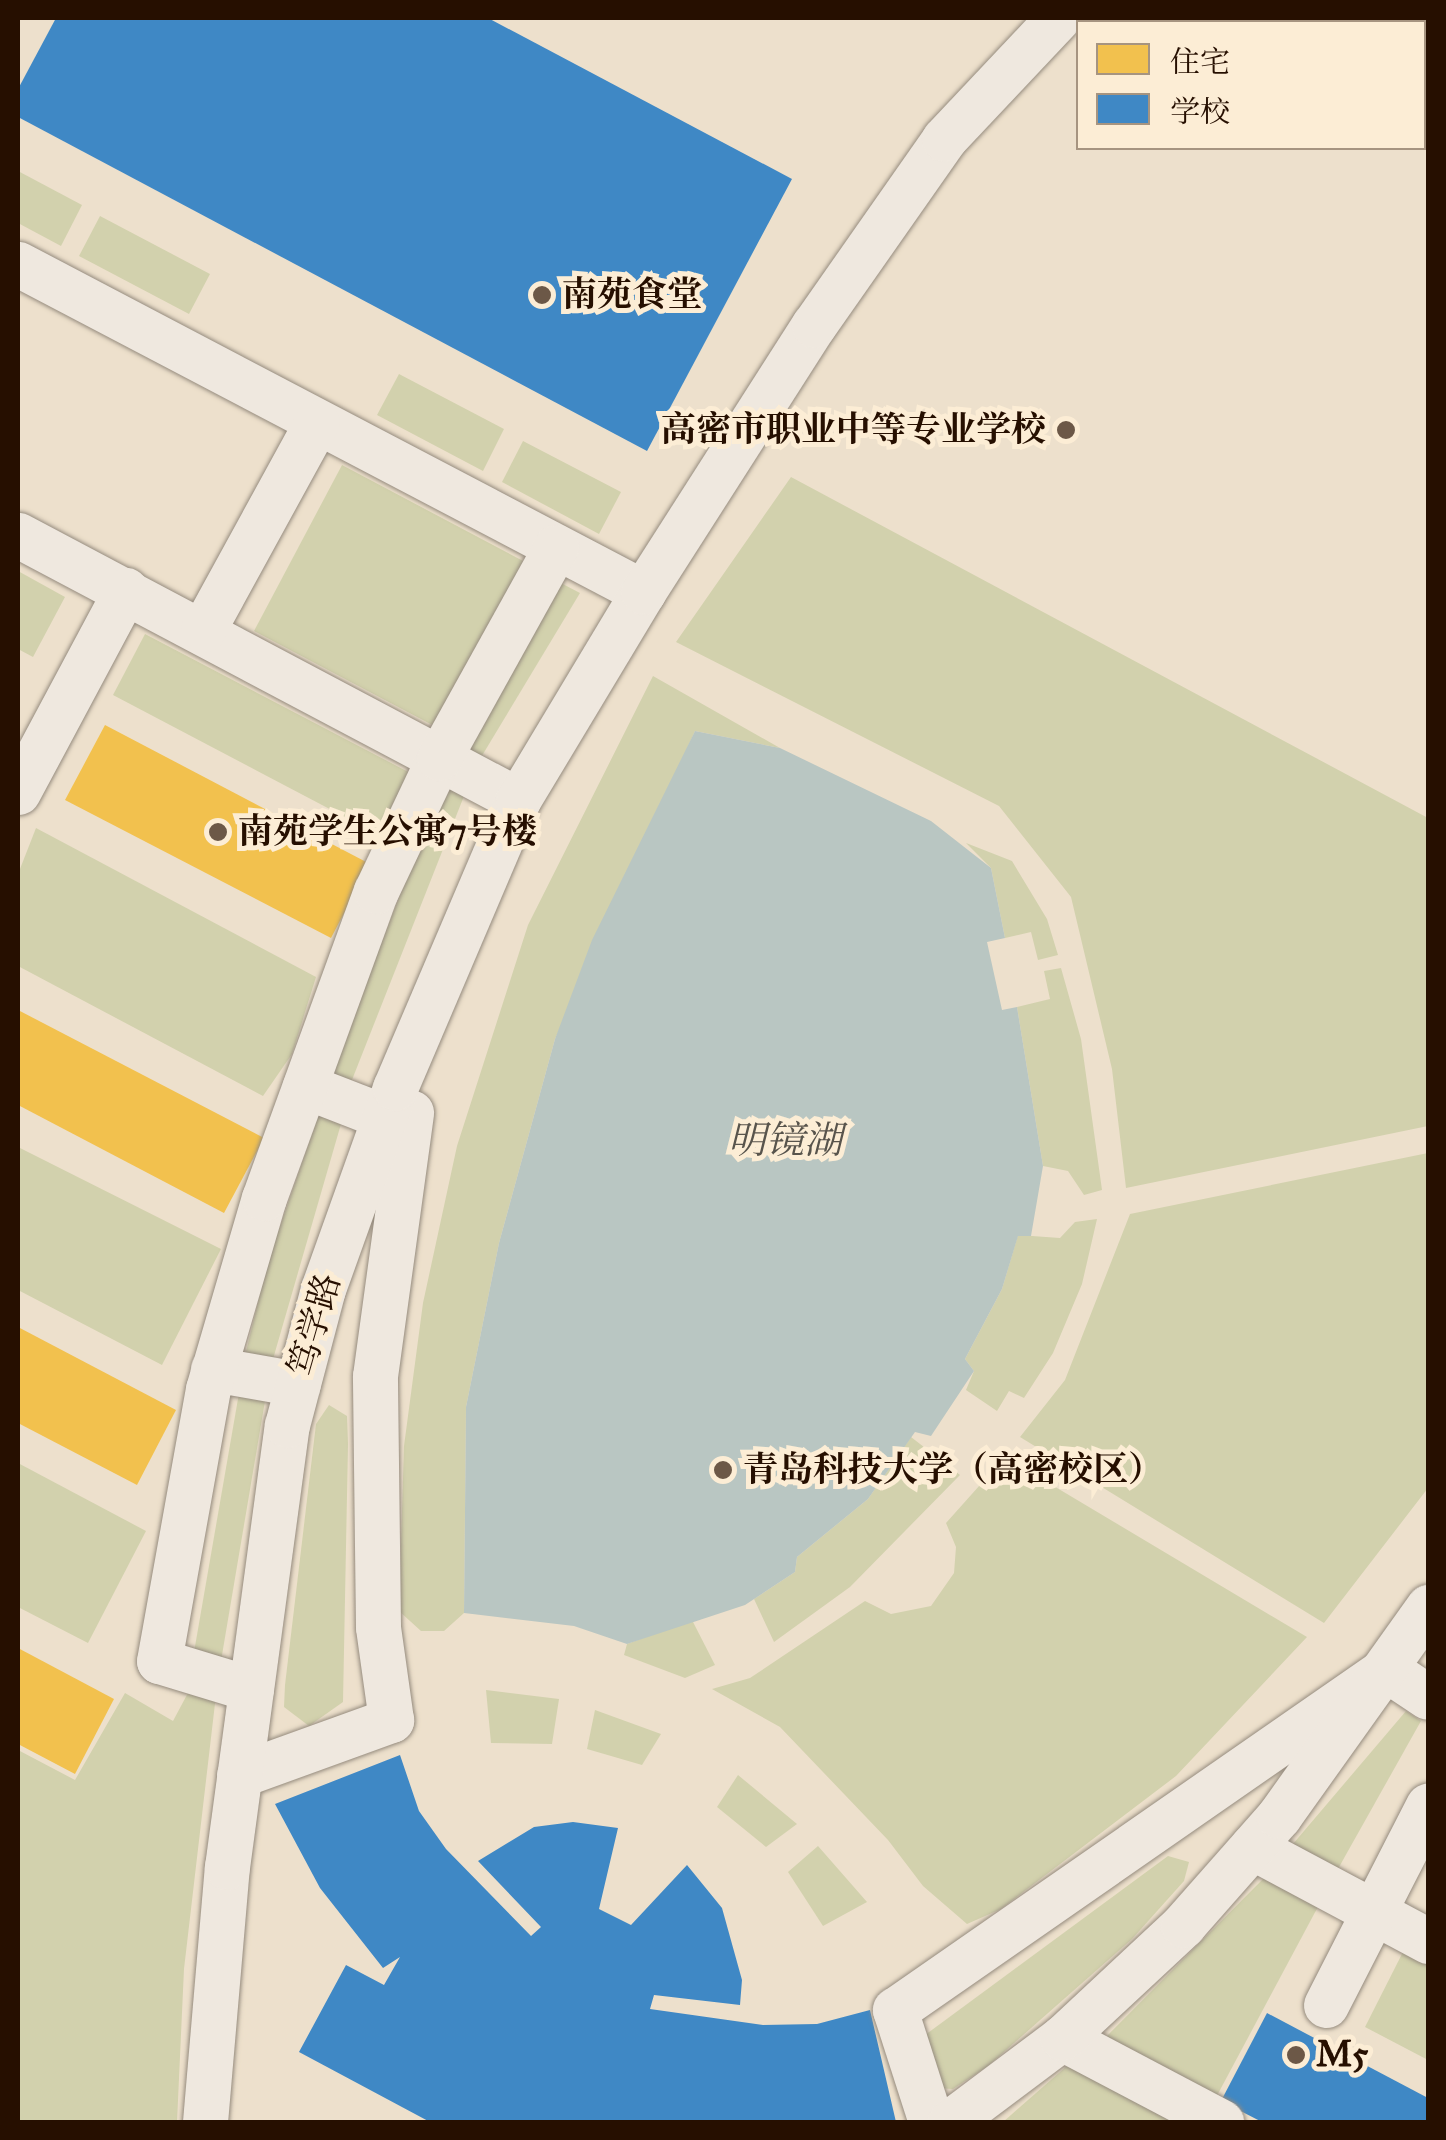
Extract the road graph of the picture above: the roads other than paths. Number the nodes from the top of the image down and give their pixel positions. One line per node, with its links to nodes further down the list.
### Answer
1 (1058, 18): 7 (lane, 笃学路)
2 (18, 264): 3 (lane)
3 (316, 422): 5 (lane); 8 (lane)
4 (18, 534): 6 (lane)
5 (556, 547): 7 (lane); 9 (lane)
6 (126, 590): 8 (lane); 10 (lane)
7 (643, 592): 11 (lane, 笃学路)
8 (203, 630): 9 (lane)
9 (440, 758): 11 (lane); 13 (lane)
10 (18, 792)
11 (518, 800): 12 (lane, 笃学路)
12 (442, 979): 14 (lane, 笃学路); 21 (lane)
13 (304, 1086): 14 (lane); 15 (lane)
14 (384, 1117): 16 (lane, 笃学路)
15 (214, 1369): 16 (lane); 19 (lane)
16 (298, 1384): 19 (lane, 笃学路)
17 (1428, 1608): 18 (lane)
18 (1386, 1669): 20 (lane); 23 (lane); 29 (lane)
19 (251, 1689): 21 (lane, 笃学路)
20 (1428, 1697)
21 (239, 1776): 28 (lane, 笃学路)
22 (1428, 1806): 24 (lane)
23 (1252, 1847): 24 (lane); 27 (lane)
24 (1374, 1911): 25 (lane); 26 (lane)
25 (1428, 1941)
26 (1326, 2005)
27 (1062, 2038): 30 (lane); 31 (lane)
28 (205, 2122)
29 (931, 2122)
30 (950, 2122)
31 (1221, 2122)

